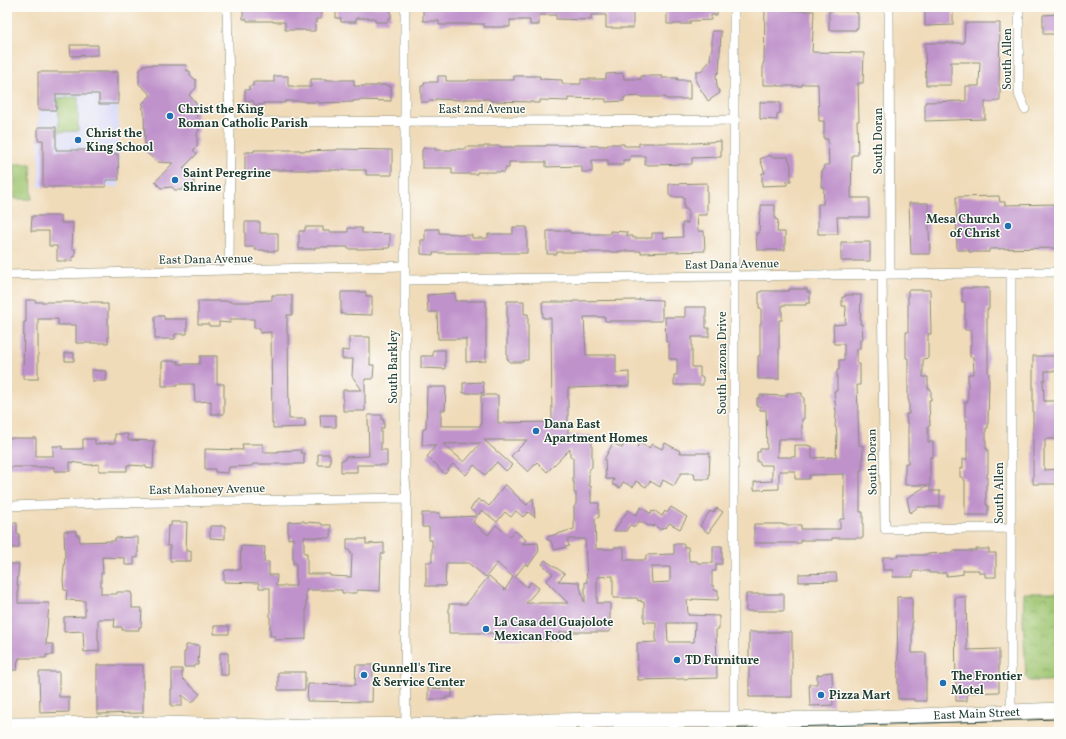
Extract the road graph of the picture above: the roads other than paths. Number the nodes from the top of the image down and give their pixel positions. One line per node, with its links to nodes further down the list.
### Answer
1 (227, 7): 9 (street)
2 (405, 7): 8 (street, South Barkley)
3 (734, 7): 7 (street, South Lazona Drive)
4 (889, 7): 14 (street, South Doran)
5 (1019, 7): 6 (street, South Allen)
6 (1024, 109)
7 (734, 120): 8 (street, East 2nd Avenue); 16 (street, South Lazona Drive)
8 (406, 121): 9 (street, East 2nd Avenue); 10 (street, South Barkley)
9 (230, 122): 11 (street)
10 (406, 266): 11 (street, East Dana Avenue); 17 (street, South Barkley)
11 (229, 270): 15 (street, East Dana Avenue)
12 (1012, 272): 13 (street, East Dana Avenue); 14 (street, East Dana Avenue); 20 (street, South Allen)
13 (1059, 272)
14 (886, 274): 16 (street, East Dana Avenue); 20 (street, South Doran)
15 (7, 275)
16 (733, 276): 17 (street, East Dana Avenue); 23 (street, South Lazona Drive)
17 (405, 280): 18 (street, South Barkley)
18 (407, 498): 19 (street, East Mahoney Avenue); 25 (street, South Barkley)
19 (7, 506)
20 (1012, 528): 22 (street, South Allen)
21 (1059, 710): 22 (main road, East Main Street)
22 (1011, 713): 23 (main road, East Main Street)
23 (734, 719): 26 (main road, East Main Street)
24 (7, 725): 25 (main road, East Main Street)
25 (406, 726): 26 (main road, East Main Street)
26 (589, 726)

